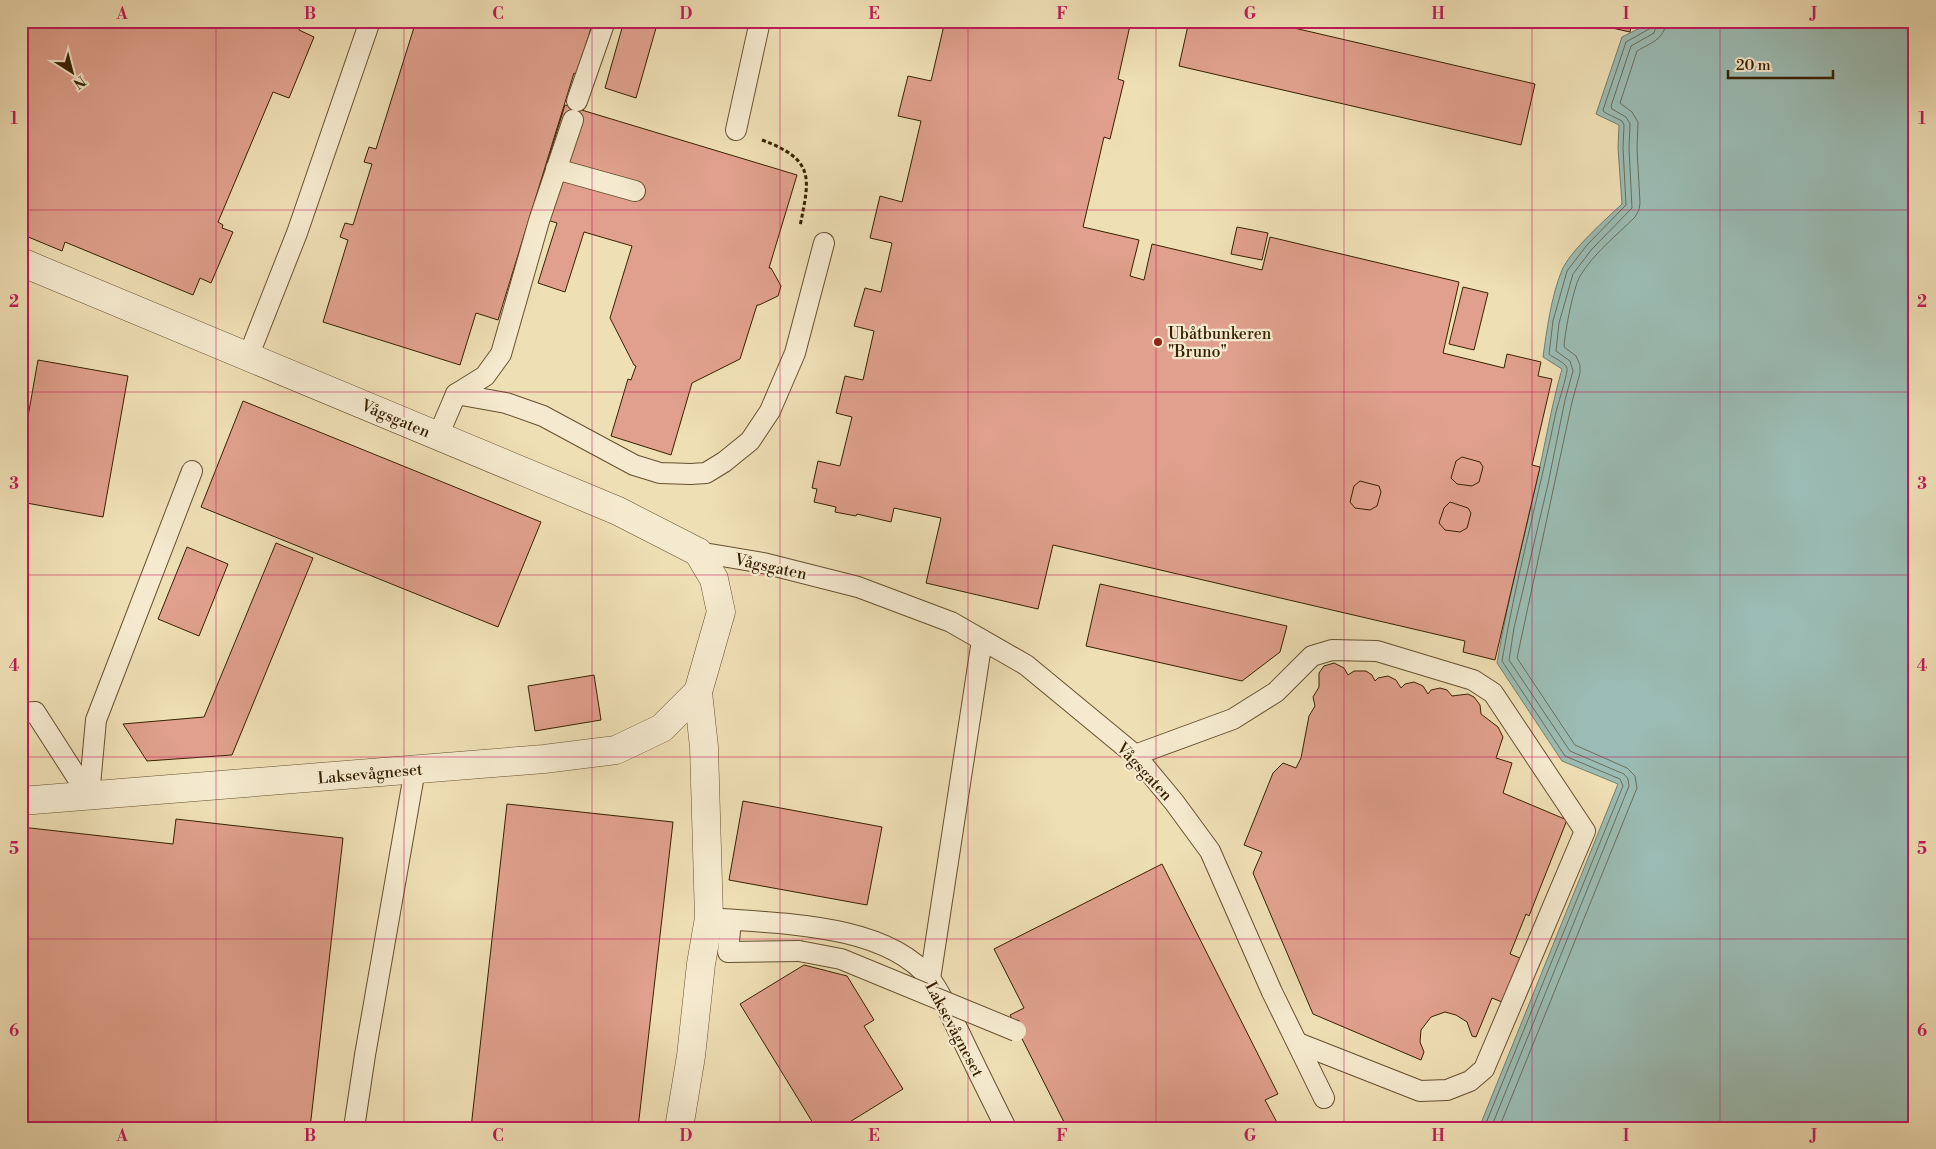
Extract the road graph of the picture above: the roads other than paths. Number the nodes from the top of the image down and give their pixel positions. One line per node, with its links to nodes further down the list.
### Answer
1 (370, 21): 9 (lane)
2 (605, 21): 5 (lane)
3 (760, 21): 4 (lane)
4 (736, 130)
5 (556, 168): 6 (lane); 10 (lane)
6 (635, 191)
7 (824, 243): 10 (lane)
8 (21, 262): 9 (street, Vågsgaten)
9 (248, 357): 11 (street, Vågsgaten)
10 (456, 394): 11 (lane)
11 (438, 436): 13 (street, Vågsgaten)
12 (192, 470): 19 (lane)
13 (698, 552): 14 (lane, Vågsgaten); 15 (street, Laksevågneset)
14 (982, 640): 17 (lane, Vågsgaten); 22 (lane)
15 (698, 692): 18 (street, Laksevågneset); 21 (street, Laksevågneset)
16 (21, 713): 19 (lane)
17 (1135, 755): 24 (lane, Vågsgaten); 24 (lane)
18 (415, 769): 19 (street, Laksevågneset); 26 (lane)
19 (89, 796): 20 (street, Laksevågneset)
20 (21, 801)
21 (720, 919): 22 (lane, Laksevågneset); 23 (lane, bridge); 27 (street, Laksevågneset)
22 (930, 979): 28 (lane, Laksevågneset)
23 (1016, 1031)
24 (1298, 1043): 25 (lane, Vågsgaten)
25 (1324, 1098)
26 (354, 1128)
27 (679, 1128)
28 (1006, 1128)

